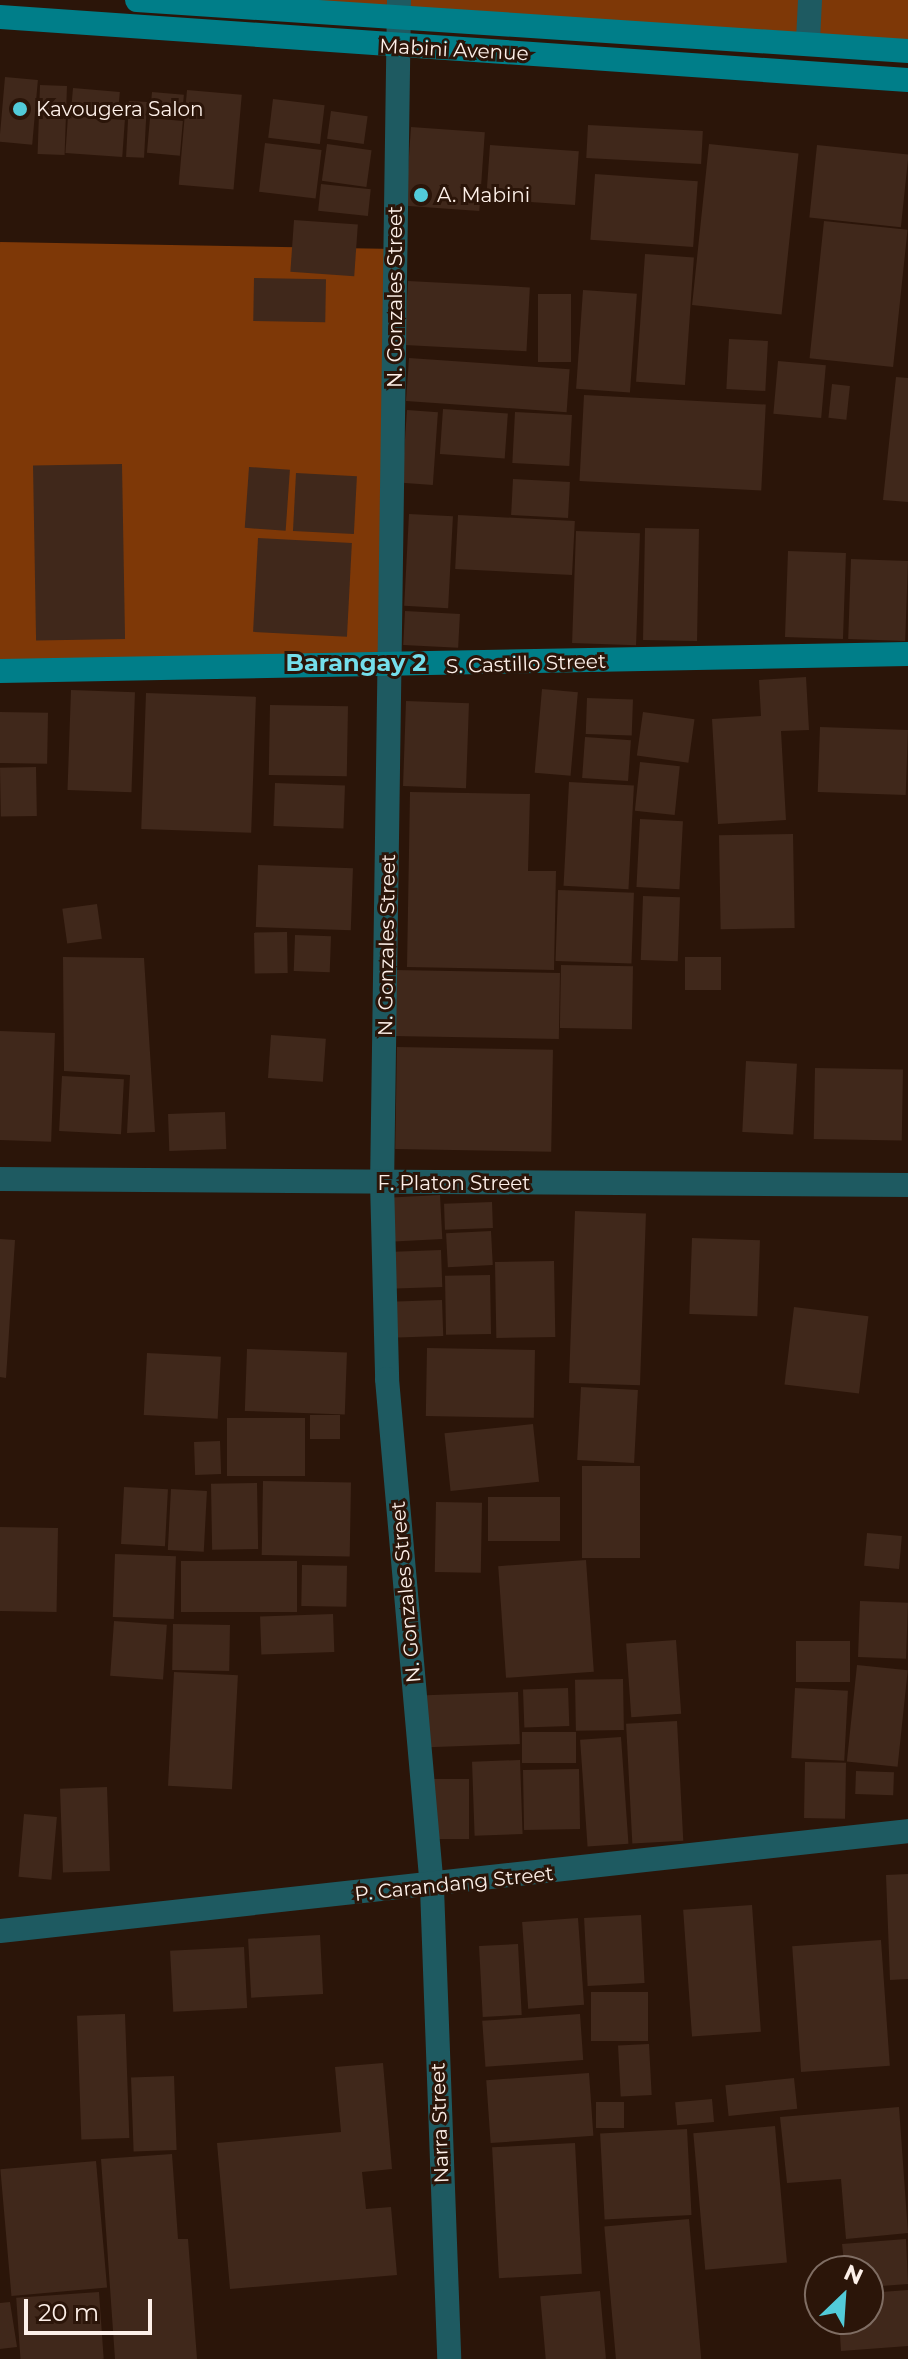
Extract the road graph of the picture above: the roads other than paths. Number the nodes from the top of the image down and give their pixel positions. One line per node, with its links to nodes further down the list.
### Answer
1 (137, 0): 3 (street, Mabini Avenue)
2 (810, 0): 5 (street)
3 (398, 7): 5 (street, Mabini Avenue); 6 (street, N. Gonzales Street)
4 (0, 17): 6 (street, Mabini Avenue)
5 (808, 40): 7 (street, Mabini Avenue)
6 (397, 48): 8 (street, Mabini Avenue); 10 (street, N. Gonzales Street)
7 (908, 51)
8 (908, 80)
9 (908, 654): 10 (street, S. Castillo Street)
10 (392, 668): 11 (street, S. Castillo Street); 13 (street, N. Gonzales Street)
11 (0, 671)
12 (0, 1179): 13 (street, F. Platon Street)
13 (382, 1182): 14 (street, F. Platon Street); 16 (street, N. Gonzales Street)
14 (908, 1185)
15 (908, 1831): 16 (street, P. Carandang Street)
16 (432, 1888): 17 (street, P. Carandang Street); 18 (street, Narra Street)
17 (0, 1931)
18 (449, 2359)

